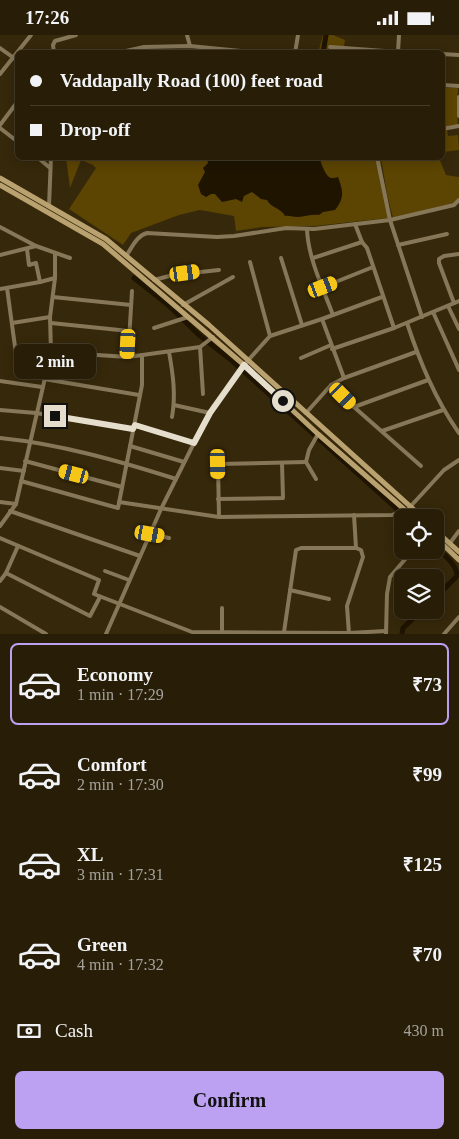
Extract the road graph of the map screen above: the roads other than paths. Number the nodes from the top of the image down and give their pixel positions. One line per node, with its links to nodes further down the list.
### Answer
1 (31, 35): 9 (street)
2 (76, 35): 10 (street)
3 (188, 35): 6 (street)
4 (298, 35): 13 (street)
5 (399, 35): 15 (street)
6 (190, 46): 11 (street); 12 (street)
7 (330, 47): 14 (street)
8 (0, 48): 19 (street)
9 (18, 50)
10 (54, 50)
11 (130, 50)
12 (231, 50)
13 (296, 50)
14 (371, 50)
15 (398, 50)
16 (15, 54): 19 (street)
17 (445, 54): 18 (street)
18 (459, 55)
19 (12, 57): 20 (street); 21 (street)
20 (15, 59)
21 (0, 74)
22 (445, 85): 23 (street)
23 (459, 86)
24 (459, 97): 26 (street)
25 (15, 104): 28 (street)
26 (459, 116)
27 (459, 126): 29 (street)
28 (0, 127): 30 (street)
29 (445, 128)
30 (15, 140)
31 (41, 160): 34 (street)
32 (51, 160): 34 (street)
33 (378, 160): 39 (street)
34 (50, 167): 38 (street)
35 (0, 178): 38 (main road)
36 (0, 185): 76 (main road)
37 (459, 200): 39 (street)
38 (49, 206): 51 (main road)
39 (390, 220): 40 (street); 46 (street)
40 (355, 224): 42 (street); 44 (street)
41 (0, 227): 45 (street)
42 (307, 229): 51 (street); 54 (street)
43 (447, 234): 46 (street)
44 (362, 242): 54 (street); 56 (street)
45 (36, 245): 47 (street); 48 (street)
46 (398, 245): 75 (street)
47 (27, 249): 50 (street); 61 (street)
48 (55, 254): 52 (street); 59 (street)
49 (459, 254): 68 (street)
50 (0, 255)
51 (126, 257): 60 (main road)
52 (70, 258)
53 (281, 258): 81 (street)
54 (313, 258): 62 (street)
55 (250, 262): 86 (street)
56 (373, 267): 62 (street); 67 (street)
57 (219, 270): 60 (street)
58 (233, 277): 70 (street)
59 (55, 278): 61 (street); 66 (street)
60 (154, 280): 70 (main road)
61 (40, 282): 63 (street)
62 (323, 287): 73 (street)
63 (7, 288): 64 (street); 78 (street)
64 (0, 289)
65 (132, 291): 69 (street)
66 (53, 297): 69 (street); 74 (street)
67 (382, 297): 73 (street); 83 (street)
68 (457, 302): 71 (street)
69 (131, 305): 85 (street)
70 (182, 305): 97 (main road)
71 (448, 306): 72 (street); 84 (street)
72 (433, 312): 75 (street); 98 (street)
73 (333, 315): 77 (street)
74 (50, 317): 78 (street); 79 (street)
75 (422, 317): 80 (street)
76 (184, 319): 82 (street); 87 (main road)
77 (322, 319): 81 (street); 89 (street)
78 (12, 323): 93 (street)
79 (51, 323): 85 (street); 90 (street)
80 (407, 323): 83 (street); 92 (street)
81 (302, 325): 86 (street)
82 (154, 328)
83 (394, 328): 89 (street)
84 (459, 329)
85 (129, 331): 95 (street)
86 (270, 336): 97 (street)
87 (209, 340): 88 (street); 97 (main road)
88 (200, 347): 91 (street); 105 (street)
89 (332, 347): 96 (street); 99 (street)
90 (51, 352): 95 (street); 100 (street)
91 (169, 352): 94 (street); 107 (street)
92 (416, 352): 99 (street); 101 (street)
93 (16, 354)
94 (142, 356): 95 (street); 106 (street)
95 (128, 357)
96 (302, 358)
97 (244, 366): 112 (street); 113 (main road); 118 (main road)
98 (459, 370)
99 (344, 378): 103 (street)
100 (44, 379): 104 (street); 106 (street)
101 (428, 380): 108 (street); 110 (street)
102 (0, 381): 104 (street)
103 (332, 385): 108 (street); 113 (street)
104 (42, 387): 111 (street)
105 (203, 393)
106 (140, 395): 115 (street)
107 (174, 405): 112 (street); 114 (street)
108 (354, 407): 116 (street)
109 (0, 410): 111 (street)
110 (443, 411): 116 (street); 117 (street)
111 (36, 413): 115 (street); 120 (street)
112 (210, 413): 121 (street)
113 (306, 413): 140 (main road)
114 (172, 417)
115 (134, 427): 121 (street); 122 (street)
116 (382, 431): 129 (street)
117 (459, 433)
118 (317, 437): 128 (street); 142 (main road)
119 (0, 438): 120 (street)
120 (30, 441): 124 (street); 126 (street)
121 (194, 443): 125 (street)
122 (130, 446): 125 (street); 126 (street)
123 (459, 460): 140 (street)
124 (25, 461): 131 (street); 135 (street)
125 (184, 462): 132 (street)
126 (127, 463): 132 (street); 135 (street)
127 (282, 463): 128 (street); 136 (street); 136 (street)
128 (306, 463): 133 (street)
129 (421, 466)
130 (0, 468): 131 (street)
131 (24, 471): 134 (street)
132 (176, 479): 141 (street)
133 (316, 479)
134 (21, 481): 138 (street); 139 (street)
135 (122, 487): 138 (street)
136 (218, 499): 148 (street)
137 (0, 502): 139 (street)
138 (119, 503): 141 (street)
139 (16, 504): 145 (street)
140 (410, 507): 143 (street); 144 (main road)
141 (161, 509): 148 (street); 151 (street)
142 (400, 509)
143 (406, 509)
144 (412, 509)
145 (10, 511): 149 (street); 160 (street)
146 (394, 514): 147 (street)
147 (354, 515): 148 (street); 158 (street)
148 (219, 517)
149 (0, 526)
150 (459, 531): 155 (street)
151 (150, 534): 153 (street); 160 (street)
152 (0, 538): 156 (street)
153 (169, 538)
154 (444, 538): 155 (main road)
155 (450, 543): 159 (main road)
156 (18, 546): 164 (street); 168 (street)
157 (444, 546): 162 (main road)
158 (356, 548): 167 (street); 183 (street)
159 (459, 551)
160 (140, 556): 166 (street)
161 (405, 559): 178 (street)
162 (459, 560)
163 (105, 571): 166 (street)
164 (6, 573): 165 (street); 168 (street)
165 (0, 581)
166 (129, 581): 170 (street)
167 (290, 590): 169 (street); 174 (street)
168 (100, 597): 170 (street)
169 (329, 599)
170 (119, 604): 175 (street); 181 (street)
171 (0, 607): 180 (street)
172 (222, 608): 182 (street)
173 (459, 617): 179 (street)
174 (284, 632): 176 (street); 177 (street)
175 (192, 633): 182 (street)
176 (252, 633): 182 (street)
177 (317, 633): 183 (street)
178 (386, 633): 183 (street)
179 (447, 633)
180 (46, 634)
181 (106, 634)
182 (222, 634)
183 (349, 634)

